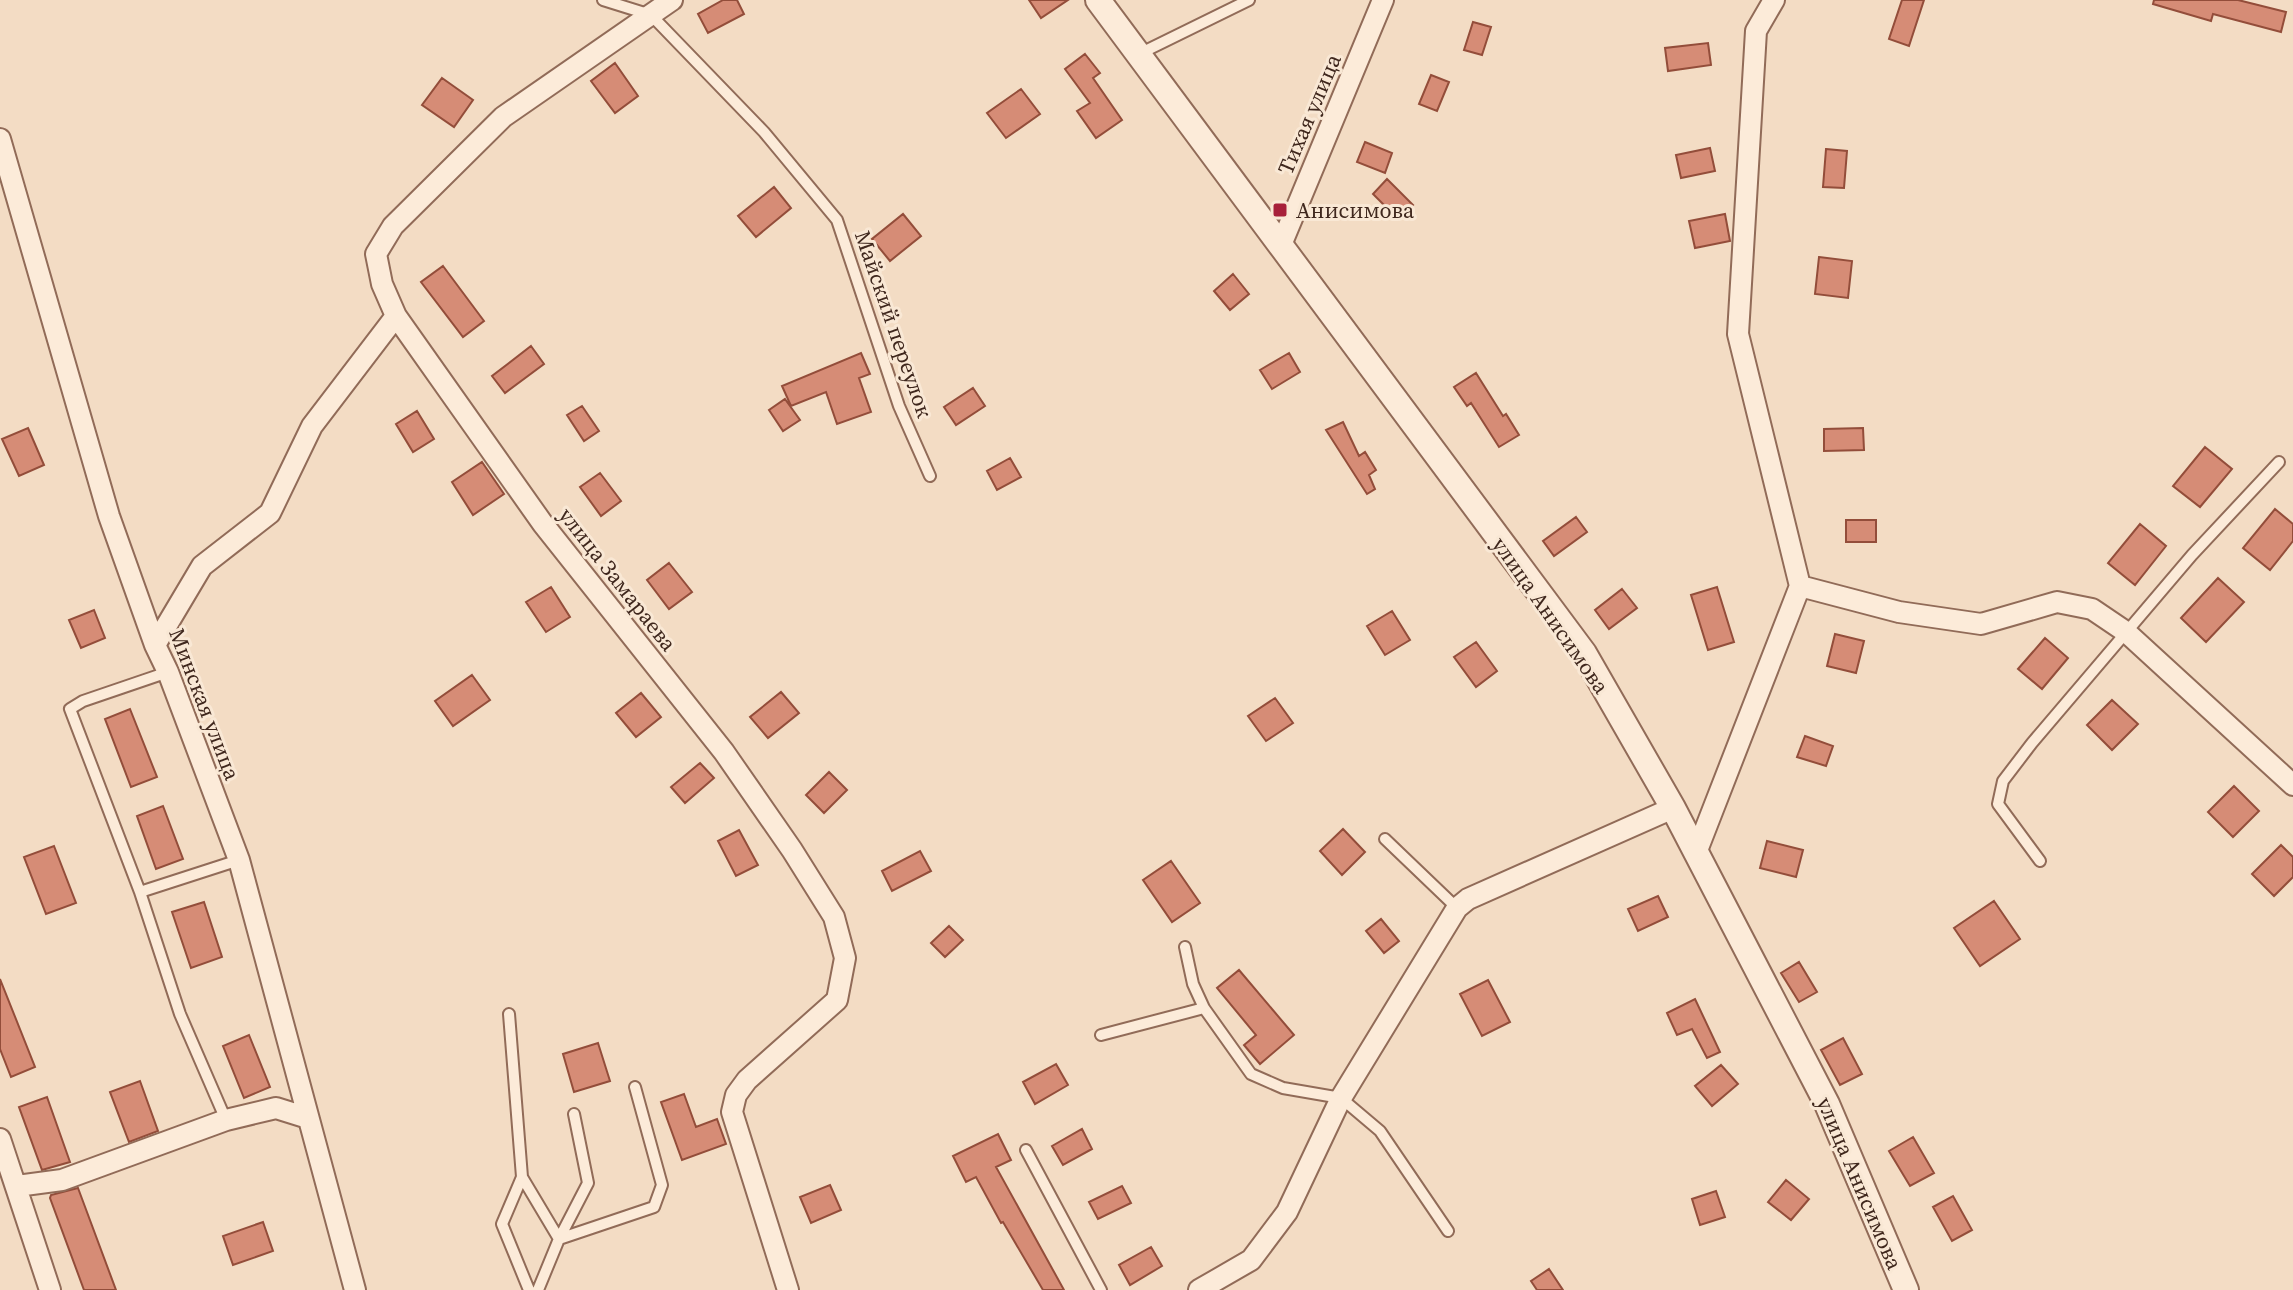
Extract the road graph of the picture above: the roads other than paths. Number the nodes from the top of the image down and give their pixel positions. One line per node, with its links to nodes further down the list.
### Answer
1 (603, 0): 7 (lane)
2 (672, 0): 7 (street)
3 (1098, 0): 8 (street, улица Анисимова)
4 (1249, 0): 8 (lane)
5 (1383, 0): 10 (street, Тихая улица)
6 (1774, 0): 14 (street)
7 (651, 15): 11 (street, улица Замараева); 13 (lane, Майский переулок)
8 (1139, 55): 10 (street, улица Анисимова)
9 (0, 139): 16 (street, Минская улица)
10 (1281, 245): 19 (street, улица Анисимова)
11 (396, 316): 16 (street); 45 (street, улица Замараева)
12 (2279, 462): 15 (lane)
13 (930, 476)
14 (1800, 586): 15 (street); 21 (street)
15 (2126, 632): 18 (street); 23 (lane)
16 (155, 645): 17 (street, Минская улица)
17 (168, 672): 22 (street, Минская улица); 24 (lane)
18 (2293, 785)
19 (1673, 808): 21 (street, улица Анисимова); 25 (street)
20 (1385, 839): 25 (lane)
21 (1696, 853): 48 (street, улица Анисимова)
22 (239, 860): 24 (lane); 33 (street, Минская улица)
23 (2040, 861)
24 (140, 892): 34 (lane)
25 (1457, 908): 31 (street)
26 (1185, 947): 27 (lane)
27 (1204, 1008): 29 (lane); 31 (lane)
28 (509, 1014): 37 (lane)
29 (1101, 1035)
30 (635, 1087): 40 (lane)
31 (1341, 1098): 39 (lane); 47 (street)
32 (574, 1114): 40 (lane)
33 (308, 1118): 34 (street); 42 (street, Минская улица)
34 (226, 1120): 38 (street)
35 (0, 1139): 38 (street)
36 (1026, 1150): 46 (lane)
37 (522, 1177): 40 (lane); 43 (lane)
38 (17, 1186): 41 (street)
39 (1448, 1231)
40 (559, 1239): 44 (lane)
41 (50, 1290)
42 (355, 1290)
43 (529, 1290)
44 (538, 1290)
45 (788, 1290)
46 (1101, 1290)
47 (1199, 1290)
48 (1906, 1290)

